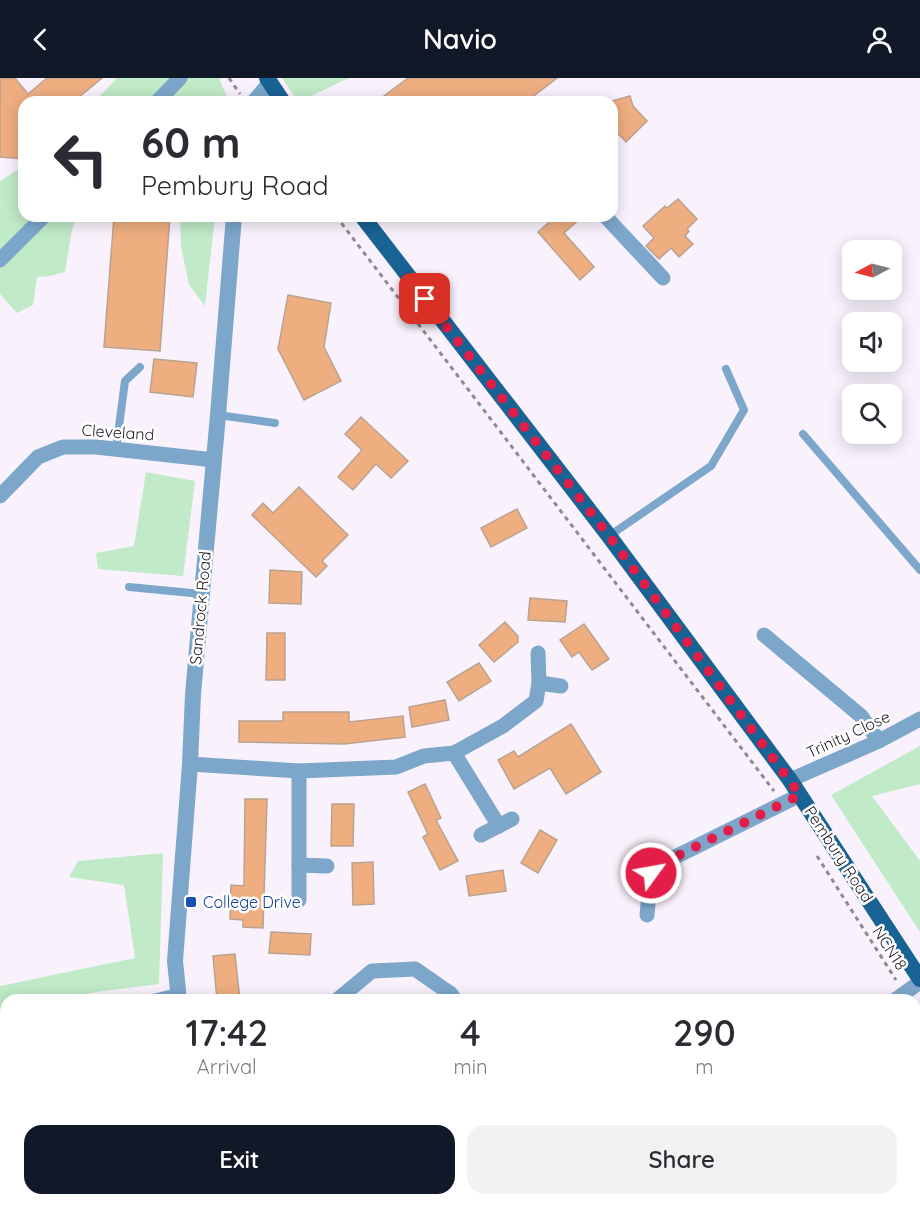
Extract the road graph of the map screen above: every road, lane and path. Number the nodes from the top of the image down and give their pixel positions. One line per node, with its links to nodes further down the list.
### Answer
1 (180, 78): 4 (street)
2 (229, 78): 5 (path)
3 (271, 80): 6 (street); 7 (main road)
4 (163, 96)
5 (241, 96)
6 (259, 96)
7 (280, 96)
8 (38, 222): 13 (street)
9 (234, 222): 17 (street, Sandrock Road)
10 (341, 222): 38 (path)
11 (367, 222): 23 (main road, Pembury Road)
12 (611, 222): 14 (street)
13 (0, 260)
14 (663, 278)
15 (140, 368): 20 (lane)
16 (726, 369): 23 (lane)
17 (219, 415): 18 (lane); 21 (street, Sandrock Road)
18 (275, 423)
19 (802, 434): 24 (lane)
20 (116, 449): 21 (street, Cleveland); 22 (street, Cleveland)
21 (214, 460): 26 (street, Sandrock Road)
22 (0, 496)
23 (609, 536): 36 (main road, Pembury Road)
24 (920, 570)
25 (129, 587): 26 (lane)
26 (202, 594): 34 (street, Sandrock Road)
27 (764, 635): 32 (street)
28 (538, 653): 29 (street)
29 (539, 683): 30 (street); 33 (street)
30 (561, 686)
31 (920, 719): 32 (street, Trinity Close)
32 (879, 741): 36 (street, Trinity Close)
33 (454, 753): 35 (street); 39 (street)
34 (190, 764): 35 (street); 46 (street, Sandrock Road)
35 (299, 771): 41 (street)
36 (790, 780): 37 (main road, Pembury Road)
37 (800, 795): 38 (street); 45 (main road, Pembury Road)
38 (783, 803): 44 (street)
39 (481, 835)
40 (815, 853): 49 (path, NCN18)
41 (299, 865): 42 (street); 43 (street)
42 (327, 866)
43 (299, 900)
44 (647, 915)
45 (920, 981): 50 (street)
46 (178, 994)
47 (344, 994): 48 (street)
48 (451, 994)
49 (898, 994)
50 (904, 994)

